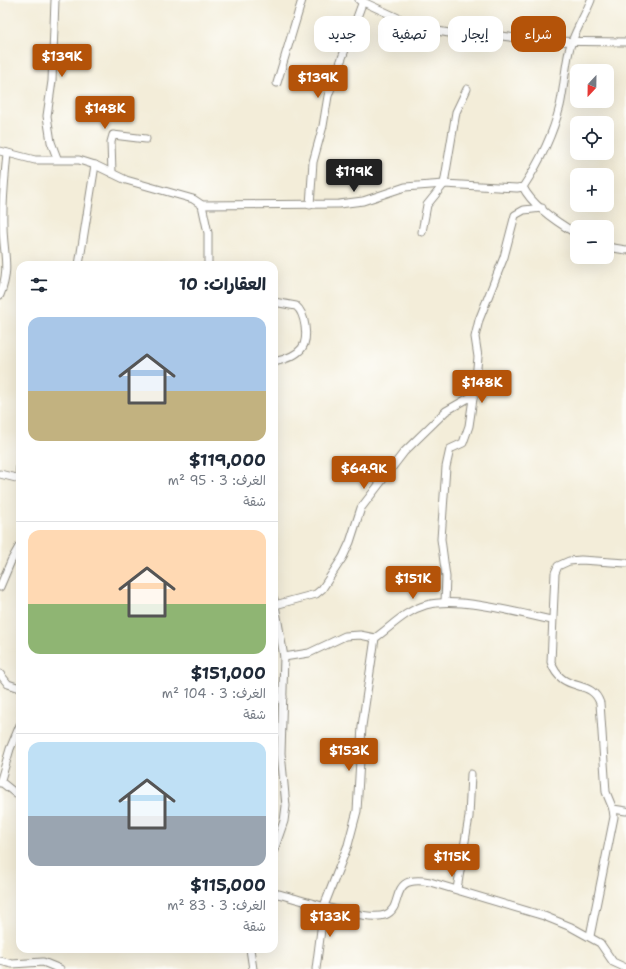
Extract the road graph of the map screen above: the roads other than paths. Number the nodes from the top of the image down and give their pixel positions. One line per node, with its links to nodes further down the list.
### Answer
1 (55, 0): 11 (street)
2 (302, 0): 7 (street)
3 (591, 0): 5 (street)
4 (361, 1): 5 (street); 17 (street)
5 (572, 42): 6 (street); 15 (street)
6 (626, 42)
7 (277, 83)
8 (467, 89): 14 (street)
9 (146, 139): 13 (street)
10 (4, 152): 11 (street); 25 (street)
11 (57, 158): 12 (street)
12 (95, 165): 13 (street); 23 (street)
13 (112, 173): 16 (street)
14 (444, 184): 15 (street); 17 (street); 20 (street)
15 (523, 187): 18 (street)
16 (202, 205): 17 (street); 24 (street)
17 (310, 205)
18 (542, 208): 19 (street); 28 (street)
19 (570, 229)
20 (422, 232)
21 (614, 248): 22 (street)
22 (626, 250)
23 (80, 261)
24 (208, 261)
25 (0, 296)
26 (278, 303): 27 (street)
27 (278, 360)
28 (474, 395): 34 (street); 35 (street)
29 (0, 474): 30 (street)
30 (16, 478)
31 (16, 551): 33 (street)
32 (626, 563): 37 (street)
33 (0, 587)
34 (278, 601)
35 (444, 602): 37 (street); 38 (street)
36 (278, 620): 39 (street)
37 (552, 620): 48 (street)
38 (375, 638): 39 (street); 53 (street)
39 (284, 656): 42 (street)
40 (0, 674): 41 (street)
41 (16, 687)
42 (283, 696): 43 (street); 50 (street)
43 (278, 697)
44 (16, 735): 46 (street)
45 (471, 774): 51 (street)
46 (0, 782): 47 (street)
47 (16, 794)
48 (613, 809): 49 (street); 54 (street)
49 (626, 810)
50 (278, 838)
51 (457, 889): 53 (street); 54 (street)
52 (278, 894): 53 (street)
53 (324, 906): 61 (street)
54 (590, 936): 57 (street)
55 (251, 953): 60 (street)
56 (0, 961): 59 (street)
57 (612, 966): 58 (street)
58 (626, 968)
59 (60, 969)
60 (253, 969)
61 (316, 969)

